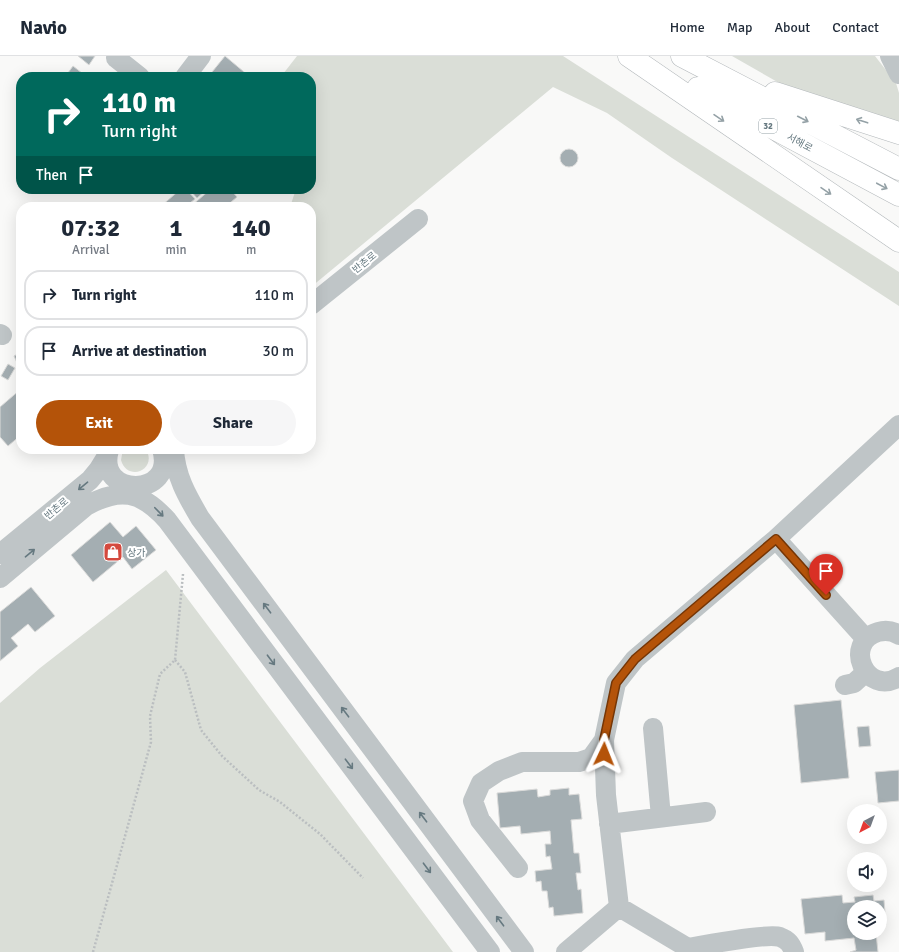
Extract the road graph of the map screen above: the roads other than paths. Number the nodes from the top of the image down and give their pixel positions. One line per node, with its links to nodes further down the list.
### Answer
1 (118, 56): 7 (street)
2 (201, 56): 8 (street)
3 (629, 56): 15 (highway, one-way to 15)
4 (637, 56): 13 (highway, 서해로 / 32, one-way to 13)
5 (682, 56): 9 (highway, 32)
6 (890, 56): 10 (street)
7 (134, 72)
8 (189, 72)
9 (714, 73): 11 (highway, one-way to 9); 12 (highway, 32, one-way to 12)
10 (899, 74)
11 (899, 133)
12 (899, 169)
13 (899, 195)
14 (418, 219): 16 (street, 반촌로)
15 (899, 241)
16 (316, 301)
17 (899, 425): 24 (street)
18 (107, 454): 25 (street, 반촌로, one-way to 25)
19 (108, 454): 22 (street)
20 (174, 454): 23 (street)
21 (162, 458): 22 (street); 23 (street)
22 (124, 489): 26 (street, 반촌로, one-way to 22); 40 (street, one-way to 40)
23 (200, 518): 41 (street, one-way to 23)
24 (776, 539): 28 (street); 33 (street)
25 (0, 554)
26 (0, 578)
27 (899, 635): 28 (street)
28 (866, 639): 29 (street)
29 (866, 672): 30 (street); 31 (street)
30 (898, 679)
31 (845, 685)
32 (653, 728): 35 (street)
33 (604, 740): 36 (street); 37 (street)
34 (706, 812): 35 (street)
35 (661, 818): 36 (street)
36 (609, 824): 38 (street)
37 (518, 868)
38 (619, 907): 39 (street); 42 (street)
39 (690, 950): 43 (street)
40 (490, 952)
41 (524, 952)
42 (566, 952)
43 (794, 952)

